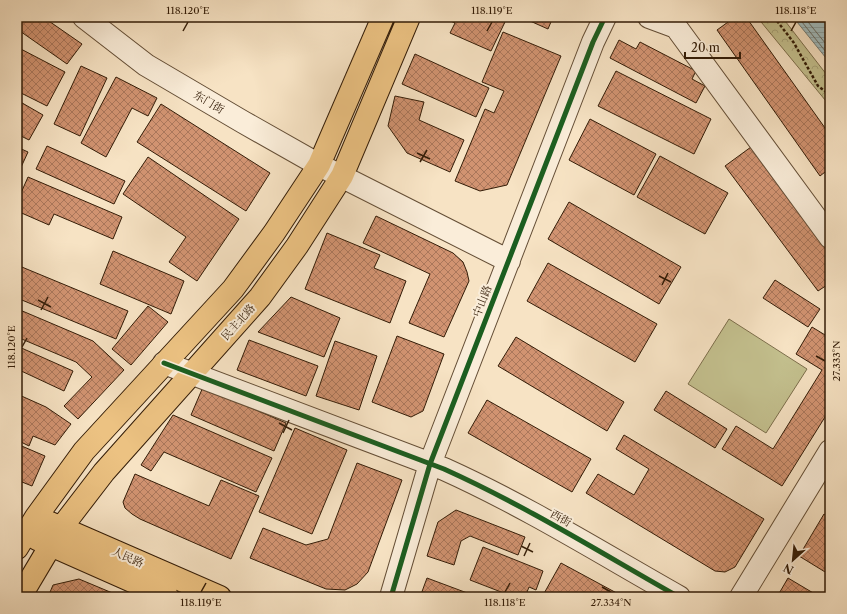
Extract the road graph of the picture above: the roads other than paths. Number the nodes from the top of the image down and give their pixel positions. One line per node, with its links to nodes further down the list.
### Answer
1 (84, 17): 6 (street, 东门街)
2 (383, 17): 6 (highway)
3 (409, 17): 7 (highway, 民主北路)
4 (605, 17): 9 (street, 中山路)
5 (649, 17): 8 (street)
6 (319, 165): 7 (street, 东门街); 10 (highway)
7 (342, 176): 9 (street, 东门街); 11 (highway, 民主北路)
8 (830, 237)
9 (509, 261): 13 (street, 中山路)
10 (164, 363): 11 (street, 西街); 14 (highway)
11 (192, 374): 13 (street, 西街); 15 (highway, 民主北路)
12 (830, 451): 21 (street)
13 (430, 464): 19 (street, 中山路); 20 (street, 西街)
14 (26, 533): 15 (highway, 人民路)
15 (56, 536): 16 (highway, 民主北路); 17 (highway, 人民路); 18 (highway, 人民路)
16 (20, 597)
17 (168, 597)
18 (220, 597)
19 (391, 597)
20 (679, 597)
21 (741, 597)

